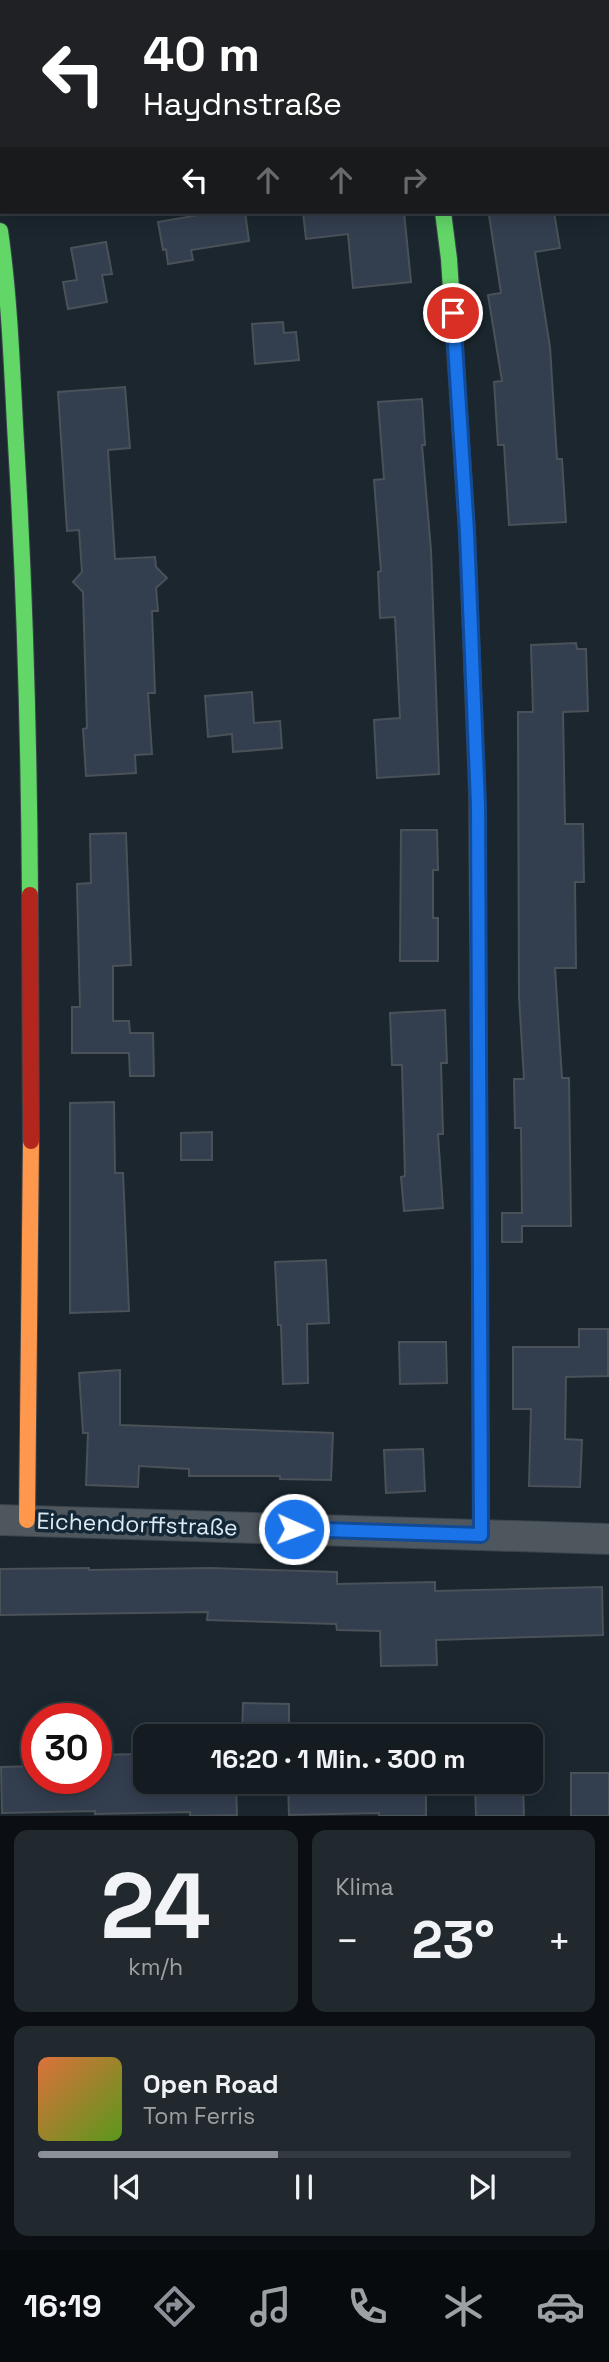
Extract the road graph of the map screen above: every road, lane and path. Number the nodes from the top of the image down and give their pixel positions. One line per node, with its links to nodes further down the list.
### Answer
1 (443, 214): 4 (street)
2 (0, 231): 3 (street)
3 (13, 1520): 4 (street, Eichendorffstraße)
4 (481, 1535): 5 (street, Eichendorffstraße)
5 (609, 1539)

